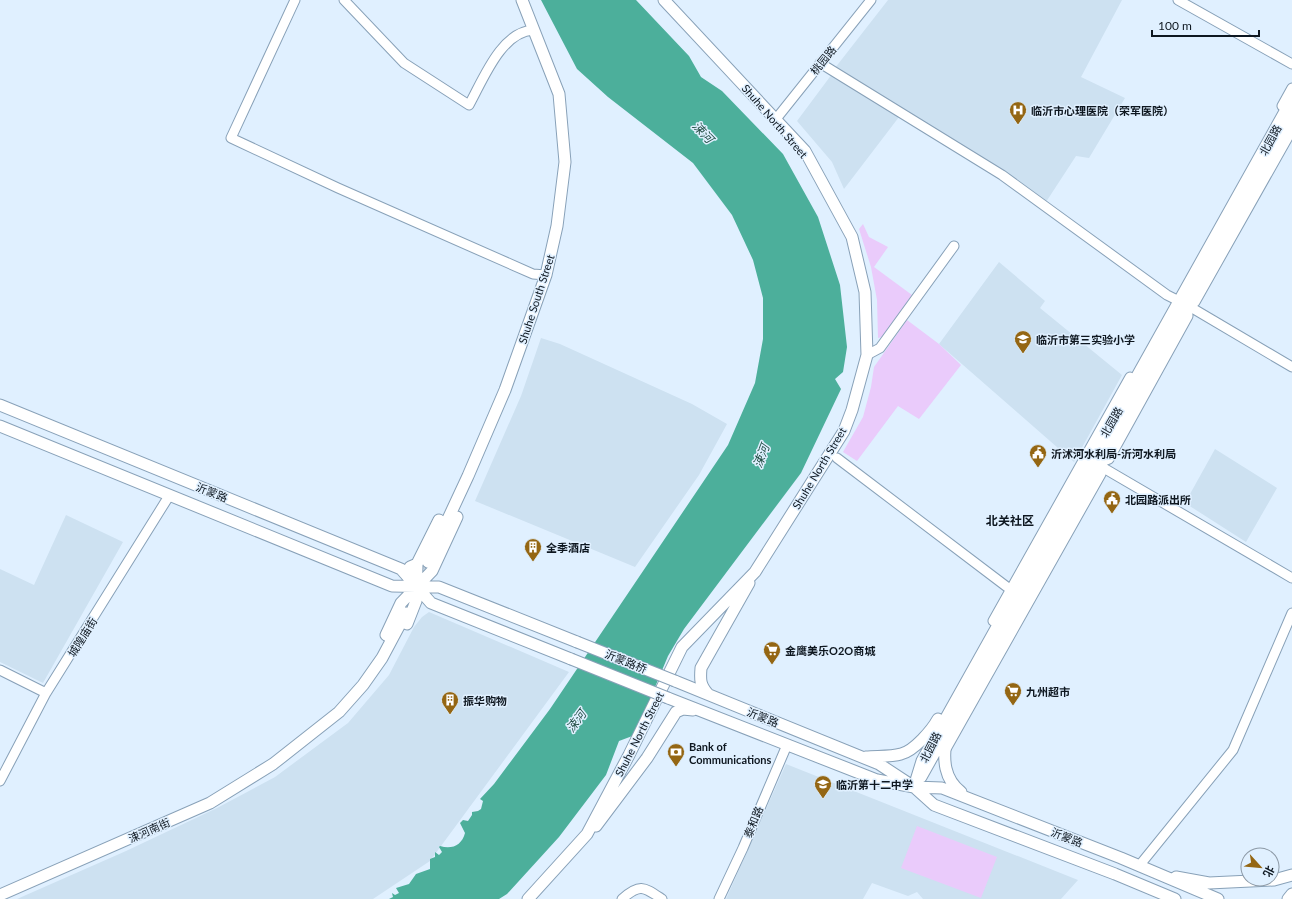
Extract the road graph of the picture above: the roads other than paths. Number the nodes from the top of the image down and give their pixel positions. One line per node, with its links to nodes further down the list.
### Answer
1 (295, 0): 16 (street)
2 (344, 0): 7 (street)
3 (522, 0): 7 (main road, Shuhe South Street)
4 (664, 0): 13 (main road, Shuhe North Street)
5 (871, 0): 8 (street, 桃园路)
6 (1178, 0): 9 (street)
7 (533, 30): 16 (main road, Shuhe South Street)
8 (820, 63): 13 (street, 桃园路); 17 (street)
9 (1292, 64)
10 (1292, 88): 17 (street)
11 (1292, 99): 17 (main road, 北园路)
12 (1292, 116): 17 (main road, 北园路)
13 (776, 119): 18 (main road, Shuhe North Street)
14 (1292, 130): 17 (street)
15 (954, 246): 18 (street)
16 (546, 275): 22 (main road, Shuhe South Street)
17 (1180, 302): 19 (street); 24 (main road, 北园路); 24 (street); 33 (street)
18 (867, 355): 29 (main road, Shuhe North Street)
19 (1292, 367)
20 (0, 405): 28 (main road, 沂蒙路)
21 (0, 426): 25 (main road, 沂蒙路)
22 (479, 451): 26 (main road, Shuhe South Street); 27 (main road); 32 (main road)
23 (837, 458): 33 (street)
24 (1092, 462): 30 (street); 38 (main road, 北园路); 48 (main road, 北园路); 50 (street)
25 (169, 496): 31 (main road, 沂蒙路); 44 (street, 城隍庙街)
26 (428, 562)
27 (417, 564): 28 (main road); 32 (main road, 涑河南街)
28 (401, 569): 32 (main road, 沂蒙路)
29 (755, 572): 36 (main road, Shuhe North Street); 45 (main road)
30 (1292, 578)
31 (392, 586): 32 (main road, 沂蒙路); 35 (main road)
32 (417, 587): 34 (main road, 沂蒙路); 35 (main road, 涑河南街); 40 (main road, 沂蒙路)
33 (1011, 590): 38 (street)
34 (431, 603): 35 (main road); 41 (main road, 沂蒙路)
35 (407, 608): 62 (main road, 涑河南街)
36 (716, 610): 43 (main road); 51 (main road, Shuhe North Street)
37 (1292, 613): 39 (street)
38 (998, 618): 52 (main road); 54 (main road, 北园路)
39 (1289, 627): 57 (street)
40 (577, 642): 43 (main road, 沂蒙路桥, bridge)
41 (571, 659): 46 (main road, 沂蒙路桥, bridge)
42 (0, 670): 44 (street)
43 (675, 681): 45 (main road, 沂蒙路)
44 (46, 693): 53 (street, 城隍庙街)
45 (710, 696): 52 (main road, 沂蒙路)
46 (668, 698): 47 (main road, 沂蒙路); 51 (main road)
47 (699, 710): 49 (main road, 沂蒙路); 56 (main road)
48 (947, 733): 50 (main road); 54 (main road, 北园路)
49 (787, 745): 54 (main road, 沂蒙路); 66 (street, 泰和路)
50 (944, 752): 55 (main road)
51 (629, 755): 56 (main road, Shuhe North Street)
52 (862, 757): 54 (main road, 沂蒙路)
53 (0, 781)
54 (914, 787): 55 (main road, 沂蒙路); 60 (main road, 沂蒙路)
55 (968, 798): 57 (main road, 沂蒙路)
56 (586, 834): 63 (main road, Shuhe North Street)
57 (1139, 866): 58 (main road, 沂蒙路)
58 (1155, 873): 59 (main road); 69 (main road, 沂蒙路)
59 (1292, 875)
60 (1132, 881): 67 (main road); 68 (main road, 沂蒙路)
61 (1292, 894): 70 (main road)
62 (0, 895)
63 (528, 899)
64 (622, 899): 65 (street)
65 (662, 899)
66 (719, 899)
67 (1158, 899)
68 (1175, 899)
69 (1218, 899)
70 (1288, 899)

